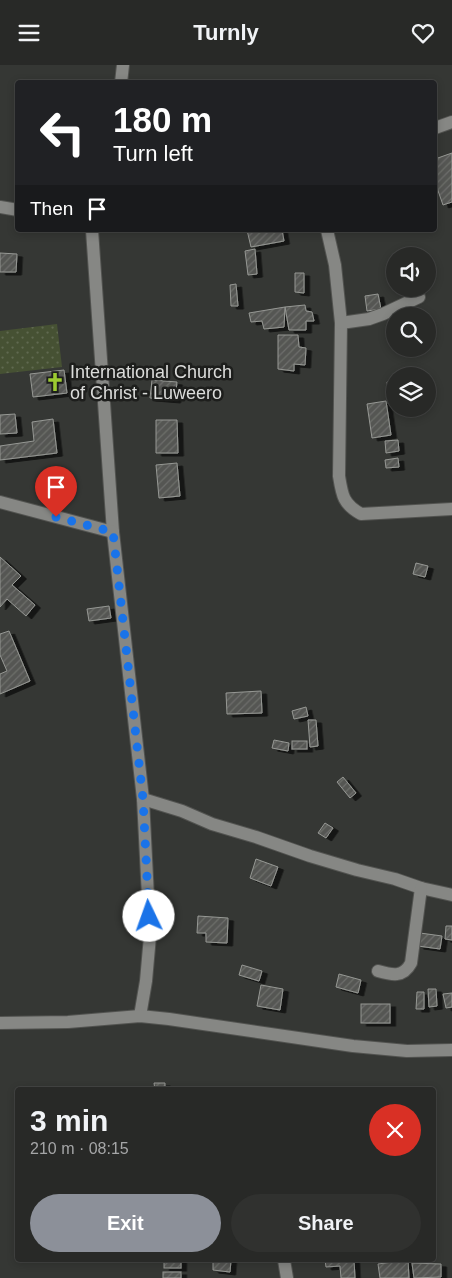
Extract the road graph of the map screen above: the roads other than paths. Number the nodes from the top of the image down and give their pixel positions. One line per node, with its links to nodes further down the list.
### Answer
1 (123, 65): 2 (street)
2 (121, 80)
3 (452, 122): 4 (street)
4 (437, 127)
5 (0, 207): 6 (street)
6 (15, 209)
7 (92, 232): 13 (street)
8 (327, 232): 10 (street)
9 (419, 297): 10 (street)
10 (340, 323): 12 (street)
11 (0, 502): 13 (street)
12 (452, 509)
13 (113, 532): 14 (street)
14 (143, 799): 15 (street); 18 (street)
15 (421, 888): 16 (street); 17 (street)
16 (452, 895)
17 (378, 971)
18 (140, 1016): 19 (street); 20 (street)
19 (0, 1023)
20 (452, 1050)
21 (284, 1262): 22 (street)
22 (287, 1278)

